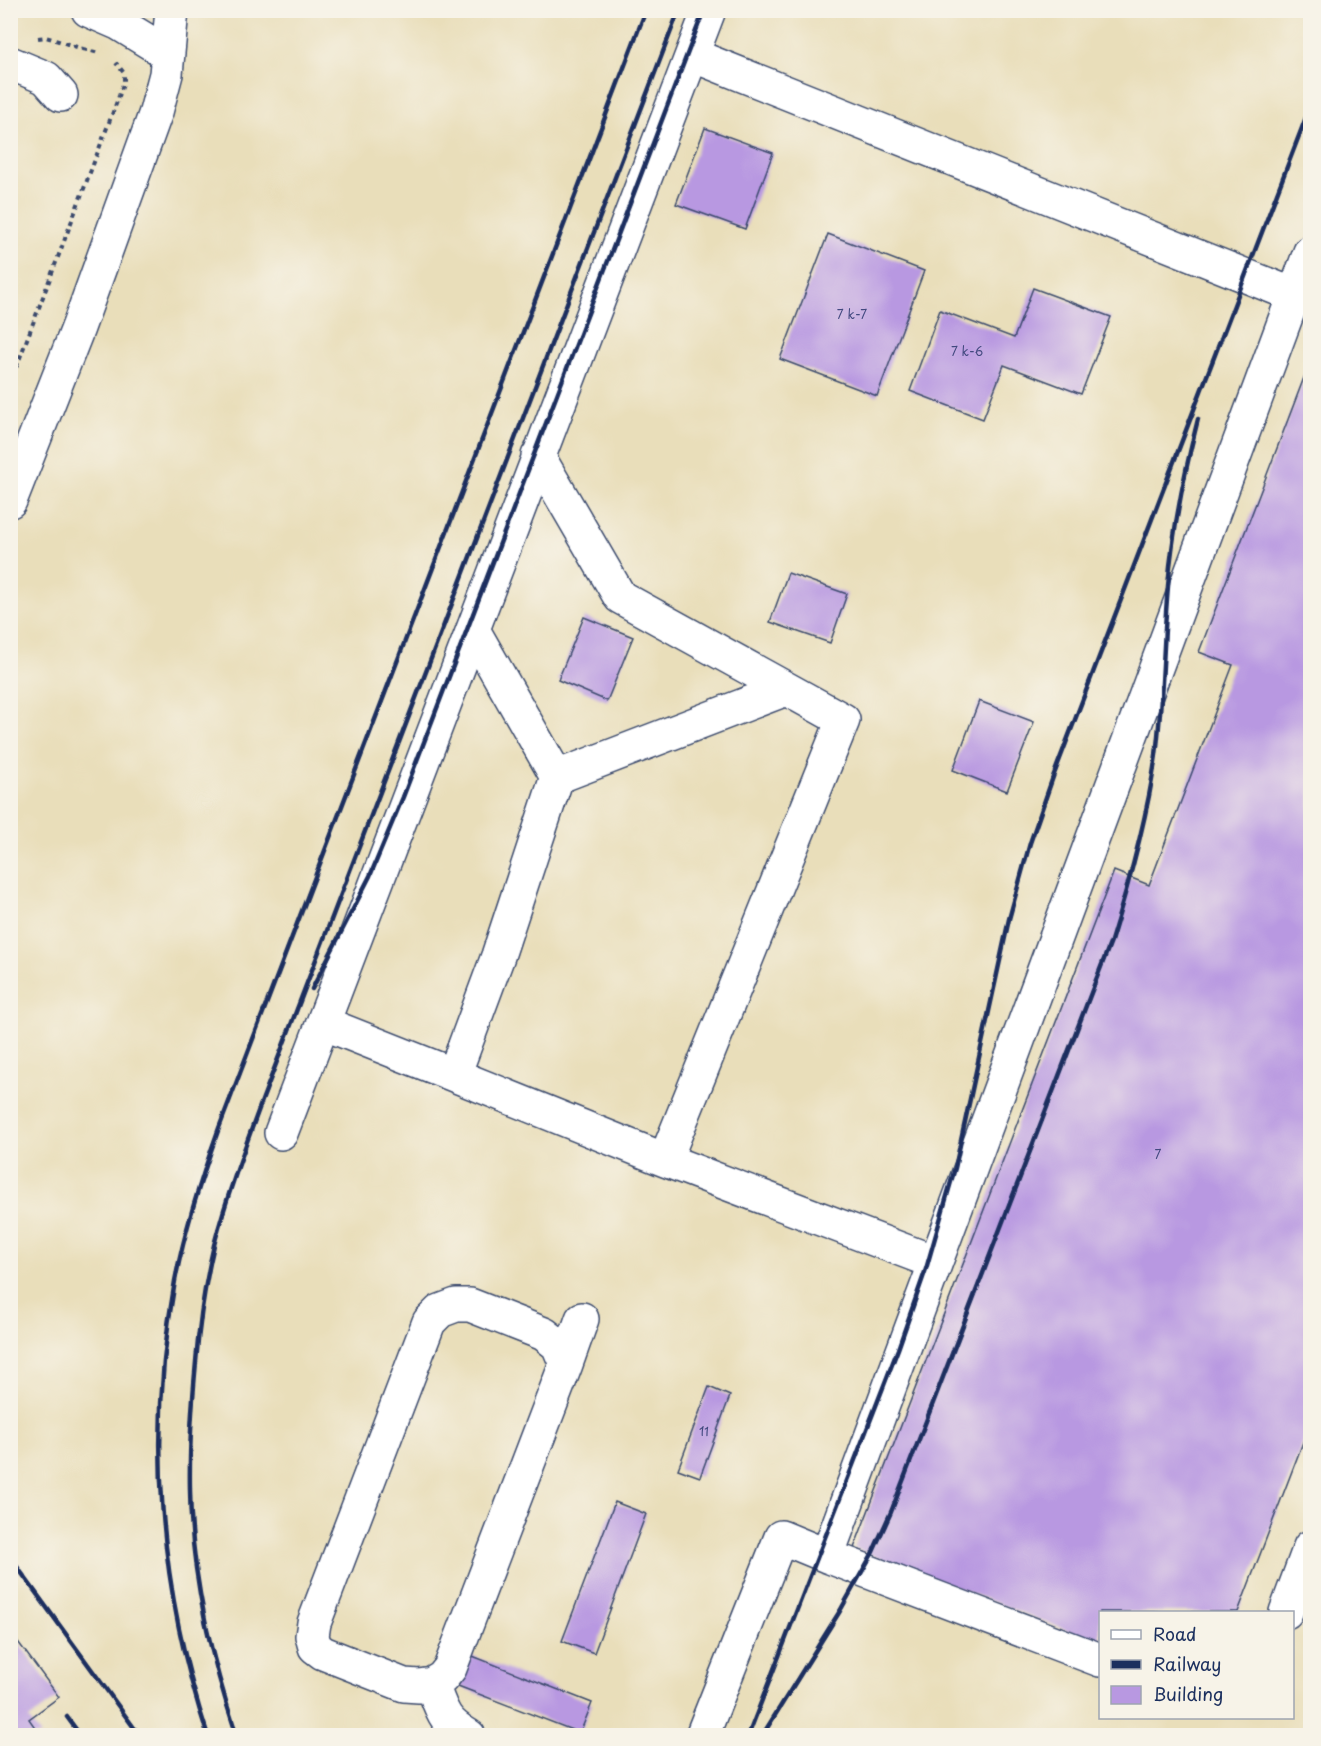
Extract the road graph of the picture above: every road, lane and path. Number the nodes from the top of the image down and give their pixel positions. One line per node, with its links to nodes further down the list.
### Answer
1 (88, 10): 5 (street)
2 (172, 10): 5 (street)
3 (709, 10): 7 (street)
4 (83, 49): 6 (path)
5 (167, 53): 15 (street)
6 (102, 54)
7 (692, 55): 12 (street); 14 (street)
8 (111, 60): 13 (path)
9 (10, 63): 10 (street)
10 (61, 95)
11 (1311, 252): 12 (street)
12 (1294, 295): 23 (street)
13 (10, 384)
14 (538, 456): 16 (street); 17 (street)
15 (10, 501)
16 (473, 630): 18 (street); 19 (street)
17 (786, 689): 18 (street); 22 (street)
18 (557, 777): 20 (street)
19 (323, 1023): 20 (street); 21 (street)
20 (454, 1076): 22 (street)
21 (281, 1133)
22 (665, 1160): 23 (street)
23 (935, 1264): 27 (street)
24 (582, 1319): 25 (street)
25 (566, 1364): 30 (street); 30 (street)
26 (1311, 1547): 28 (street)
27 (827, 1556): 29 (street); 32 (street)
28 (1286, 1611)
29 (1099, 1659)
30 (432, 1684): 31 (street)
31 (469, 1736)
32 (702, 1736)

